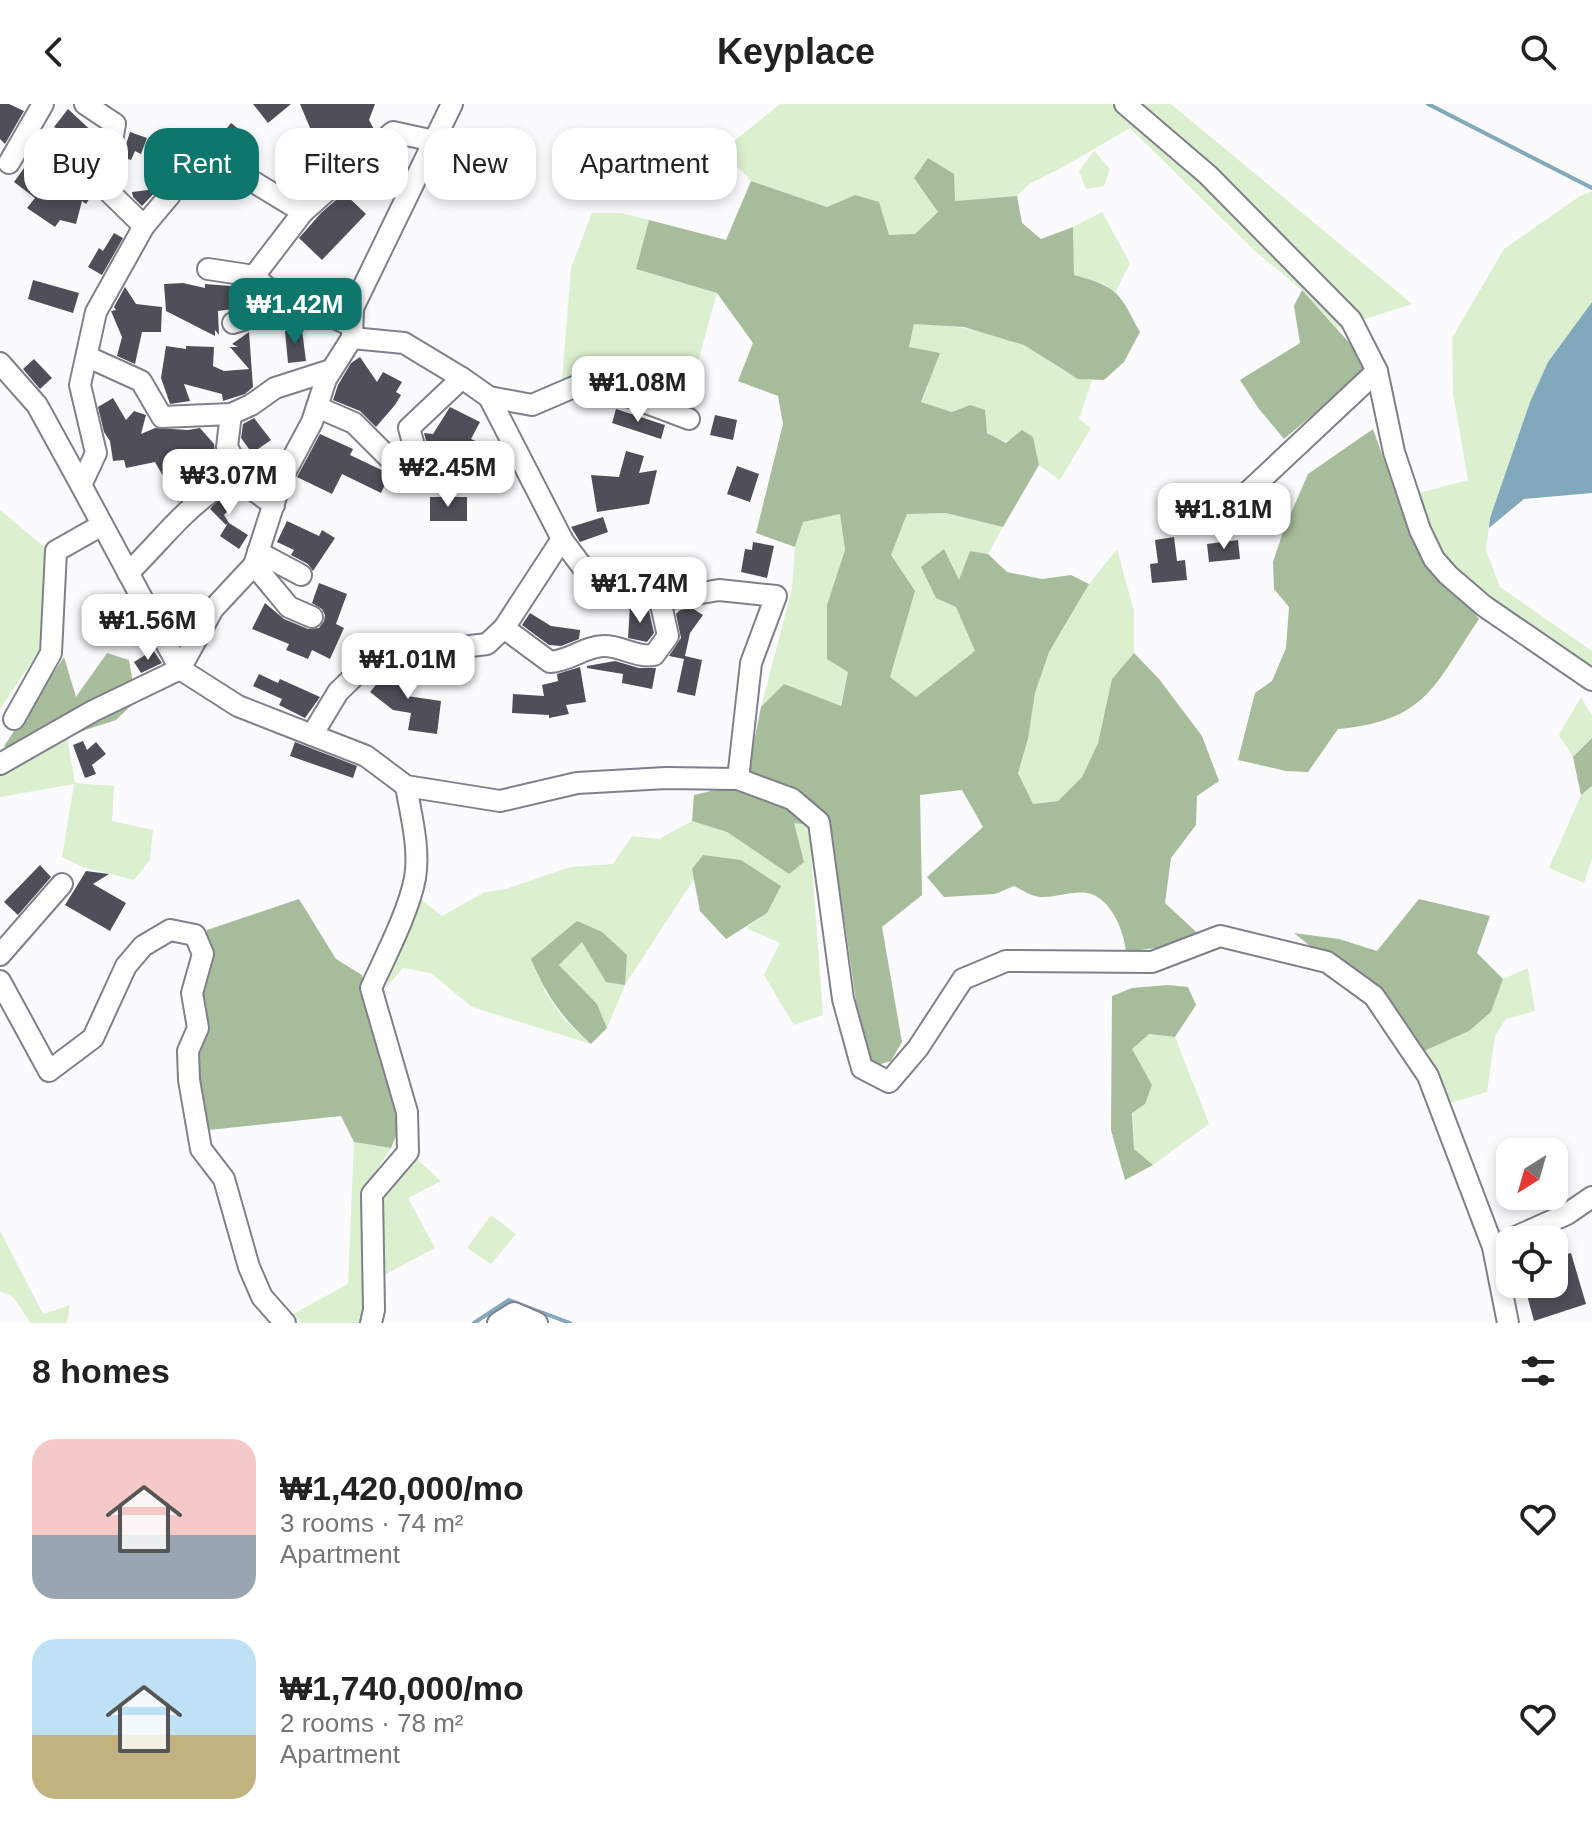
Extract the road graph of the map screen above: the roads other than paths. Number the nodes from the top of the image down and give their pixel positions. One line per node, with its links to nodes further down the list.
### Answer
1 (43, 104): 8 (street)
2 (85, 104): 10 (street)
3 (452, 104): 5 (street)
4 (1125, 104): 19 (street)
5 (440, 128)
6 (424, 139): 9 (street)
7 (424, 162): 15 (street)
8 (9, 163)
9 (303, 212): 10 (street); 12 (street)
10 (144, 226): 16 (street)
11 (208, 269): 12 (street)
12 (254, 276): 13 (street)
13 (300, 302): 14 (street); 15 (street)
14 (233, 323)
15 (352, 332): 18 (street); 20 (street)
16 (88, 357): 23 (street); 26 (street)
17 (0, 363): 26 (street)
18 (331, 370): 22 (street); 23 (street)
19 (1377, 371): 28 (street); 38 (street)
20 (462, 378): 21 (street); 22 (street)
21 (489, 397): 24 (street); 30 (street)
22 (317, 407): 27 (street)
23 (231, 414): 27 (street)
24 (689, 419)
25 (217, 464): 32 (street)
26 (81, 485): 29 (street)
27 (274, 505): 31 (street)
28 (1217, 521)
29 (102, 525): 32 (street); 39 (street)
30 (562, 539): 34 (street); 36 (street)
31 (256, 558): 33 (street); 35 (street); 37 (street)
32 (128, 573): 37 (street)
33 (301, 575)
34 (660, 600): 36 (street); 42 (street)
35 (312, 617)
36 (504, 628): 40 (street)
37 (180, 669): 40 (street); 41 (street)
38 (1592, 680)
39 (14, 719)
40 (312, 735): 43 (street)
41 (0, 764)
42 (738, 779): 43 (street); 48 (street)
43 (406, 786): 50 (street)
44 (62, 884): 45 (street)
45 (0, 955)
46 (0, 981): 49 (street)
47 (1592, 1197): 48 (street)
48 (1493, 1247): 53 (street)
49 (285, 1323)
50 (371, 1323)
51 (498, 1323): 52 (street)
52 (537, 1323)
53 (1508, 1323)

